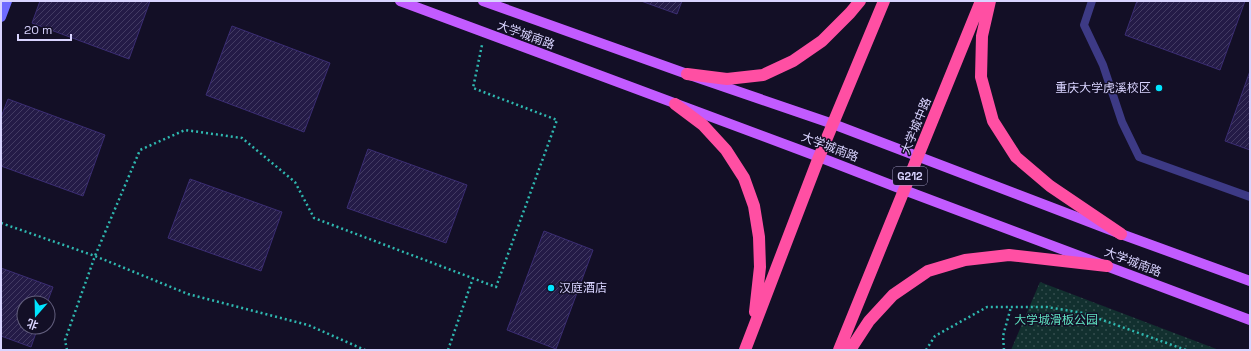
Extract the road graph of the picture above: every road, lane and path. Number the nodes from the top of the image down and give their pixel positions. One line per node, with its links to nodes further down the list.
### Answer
1 (7, 1): 9 (street)
2 (400, 1): 10 (main road, 大学城南路)
3 (483, 1): 11 (main road, 大学城南路)
4 (860, 1): 11 (highway)
5 (884, 1): 13 (highway)
6 (981, 1): 15 (highway, 大学城中路 / G212)
7 (990, 1): 19 (highway)
8 (1092, 1): 17 (lane)
9 (1, 17)
10 (484, 33): 12 (main road, 大学城南路); 22 (path)
11 (687, 74): 13 (main road, 大学城南路)
12 (675, 104): 14 (main road, 大学城南路); 26 (highway)
13 (833, 124): 14 (highway); 15 (main road, 大学城南路)
14 (819, 157): 16 (main road, 大学城南路); 26 (highway)
15 (918, 157): 16 (highway, 大学城中路 / G212); 19 (main road, 大学城南路)
16 (904, 190): 21 (main road, 大学城南路); 31 (highway, 大学城中路 / G212)
17 (1250, 197)
18 (1, 223): 20 (path)
19 (1121, 234): 23 (main road, 大学城南路)
20 (95, 256): 22 (path); 27 (path); 28 (path)
21 (1106, 266): 25 (main road, 大学城南路); 32 (highway)
22 (473, 278): 29 (path)
23 (1250, 281)
24 (1011, 307): 33 (path); 34 (path); 35 (path)
25 (1250, 320)
26 (753, 328): 30 (highway)
27 (67, 350)
28 (365, 350)
29 (448, 350)
30 (745, 350)
31 (839, 350)
32 (850, 350)
33 (926, 350)
34 (1004, 350)
35 (1186, 350)

